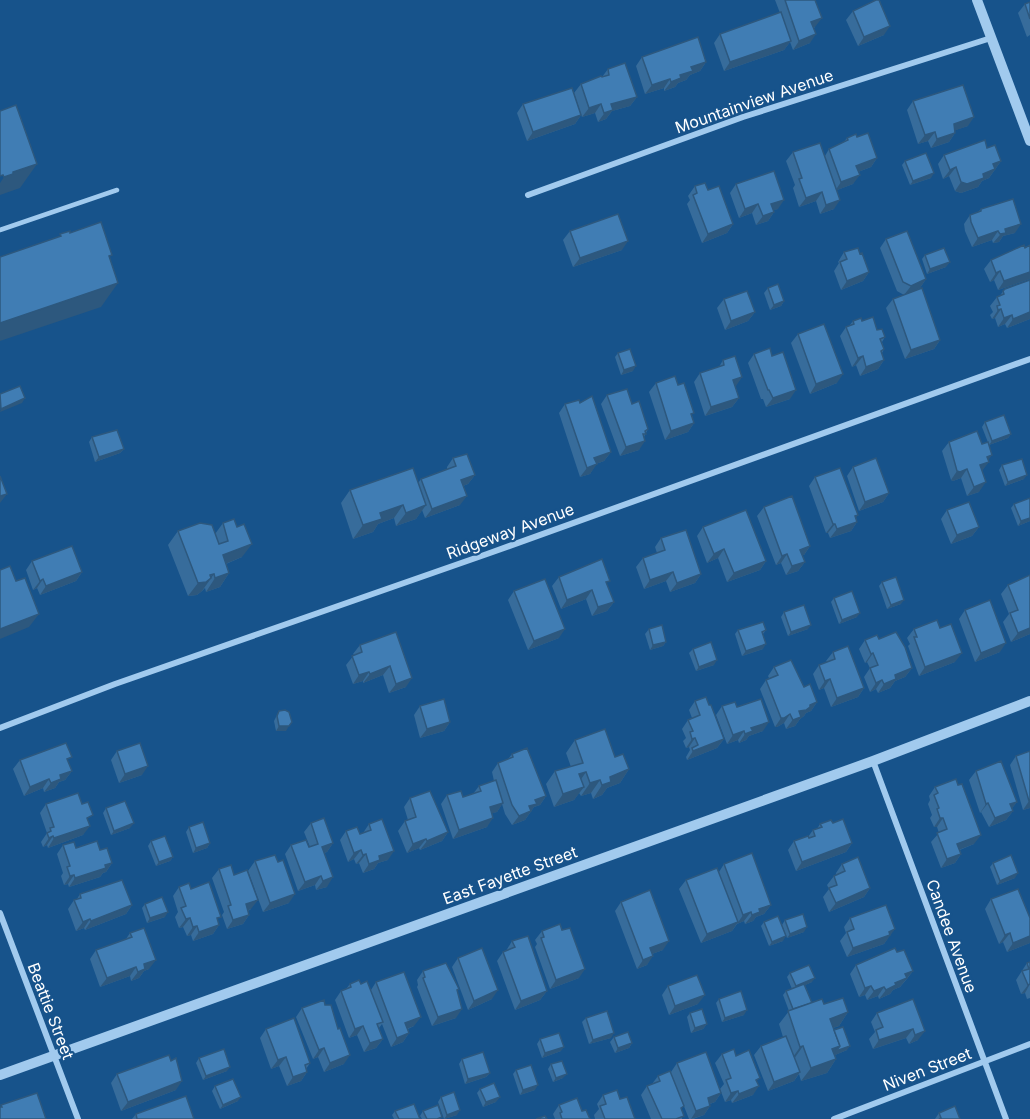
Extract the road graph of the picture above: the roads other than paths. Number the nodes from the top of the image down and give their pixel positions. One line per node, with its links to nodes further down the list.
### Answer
1 (977, 0): 2 (street)
2 (991, 38): 3 (street); 5 (street, Mountainview Avenue)
3 (1030, 141)
4 (117, 190): 6 (lane)
5 (528, 195)
6 (0, 230)
7 (1030, 359): 9 (street, Ridgeway Avenue)
8 (1030, 701): 10 (street, East Fayette Street)
9 (0, 728)
10 (873, 761): 13 (street, East Fayette Street); 14 (street, Candee Avenue)
11 (0, 913): 13 (street, Beattie Street)
12 (1030, 1044): 14 (street, Niven Street)
13 (54, 1055): 15 (street, East Fayette Street); 16 (street, Beattie Street)
14 (984, 1062): 17 (street, Niven Street); 18 (street, Candee Avenue)
15 (0, 1076)
16 (78, 1119)
17 (834, 1119)
18 (1006, 1119)

